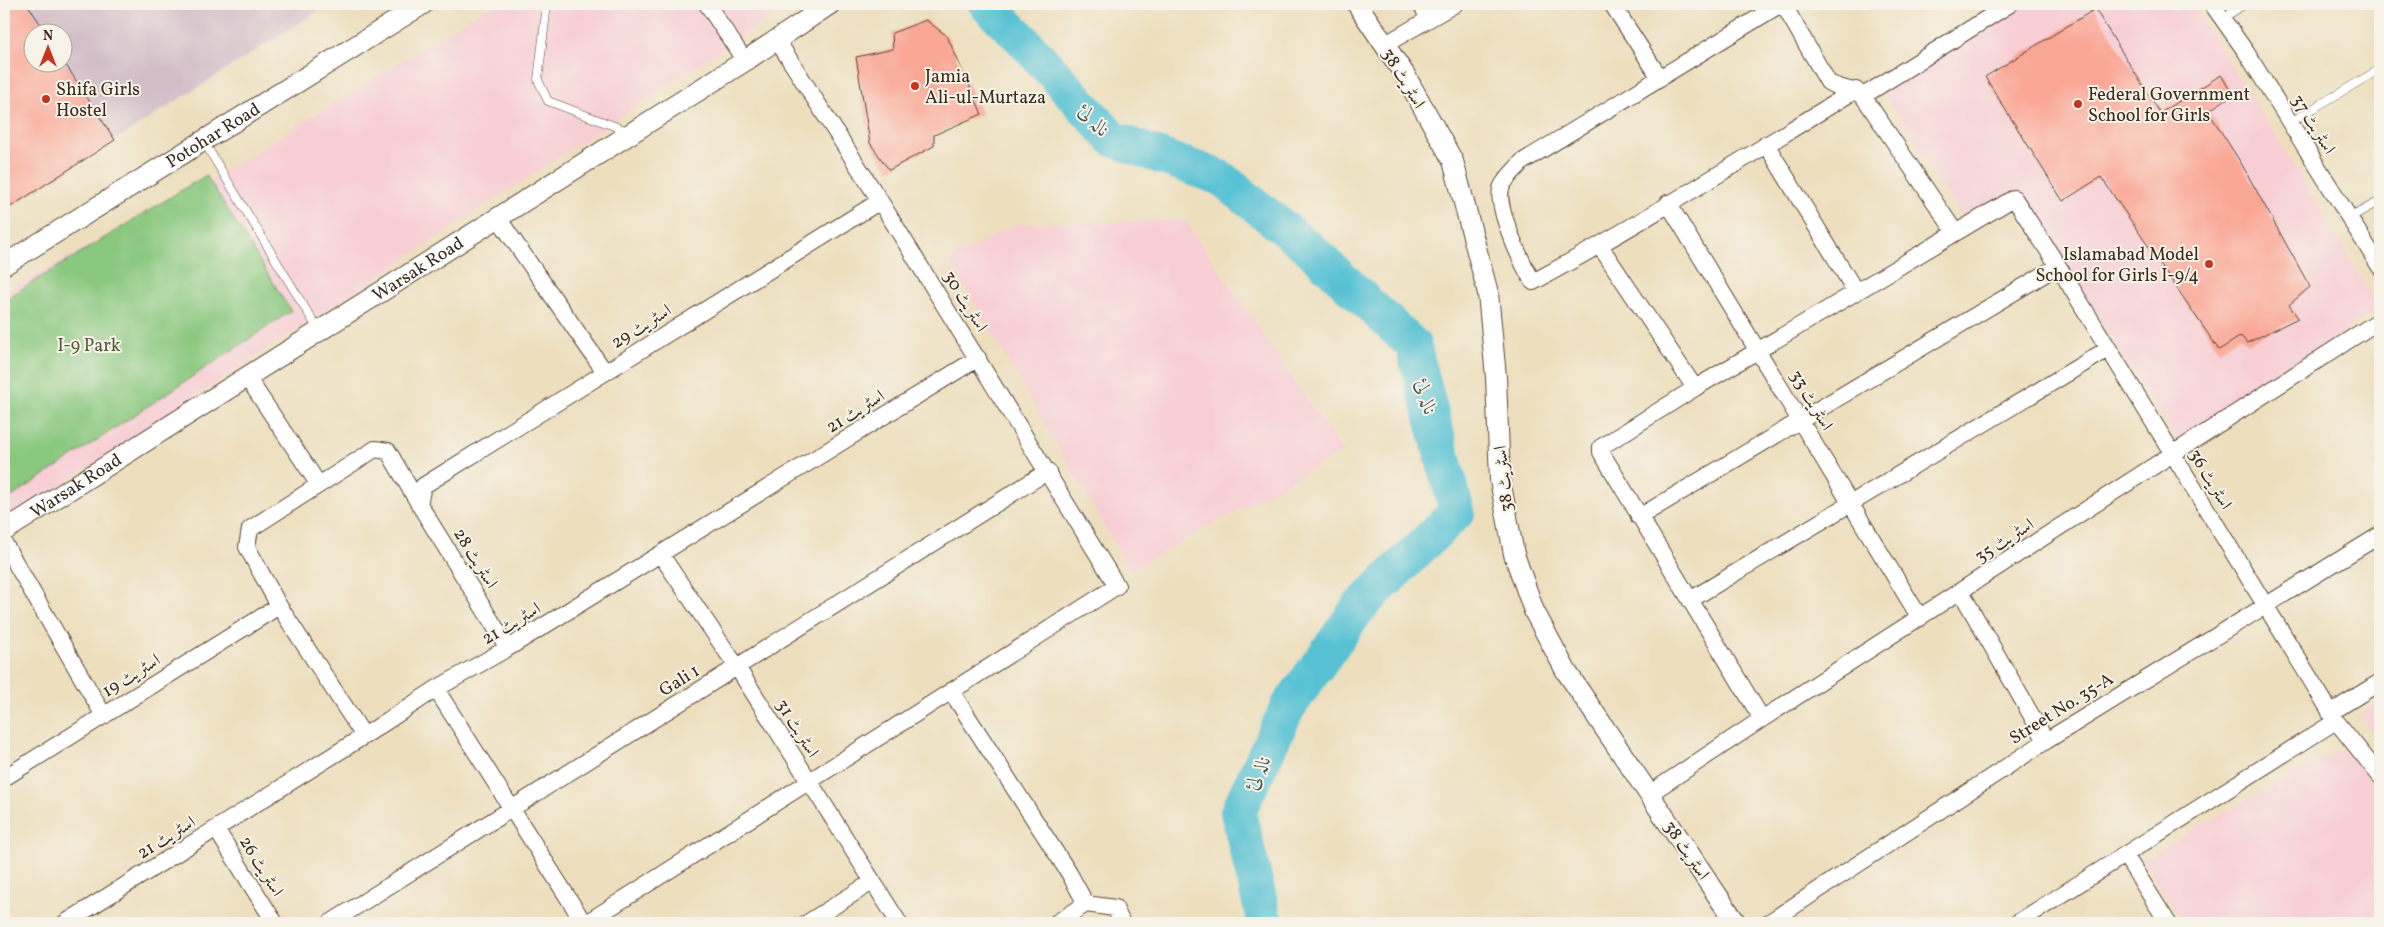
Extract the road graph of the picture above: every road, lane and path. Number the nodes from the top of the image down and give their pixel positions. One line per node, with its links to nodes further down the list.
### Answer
1 (423, 4): 23 (street, Potohar Road)
2 (547, 4): 22 (lane)
3 (707, 4): 17 (street)
4 (830, 4): 15 (street, Warsak Road)
5 (1357, 4): 16 (street, اسٹریٹ 38)
6 (1421, 4): 13 (street)
7 (1455, 4): 13 (street)
8 (1612, 4): 19 (street)
9 (1782, 4): 19 (street); 20 (street)
10 (2010, 4): 20 (street)
11 (2212, 4): 14 (street, اسٹریٹ 37)
12 (2245, 4): 14 (lane)
13 (1429, 19): 16 (street)
14 (2222, 19): 21 (street, اسٹریٹ 37)
15 (777, 40): 17 (street, Warsak Road); 25 (street, اسٹریٹ 30)
16 (1384, 45): 73 (street, اسٹریٹ 38)
17 (745, 61): 22 (street, Warsak Road)
18 (2380, 69): 21 (lane)
19 (1660, 78): 31 (street)
20 (1859, 93): 24 (street); 30 (street)
21 (2289, 123): 29 (street, اسٹریٹ 37)
22 (632, 132): 28 (street, Warsak Road)
23 (203, 141): 32 (street, Potohar Road); 37 (lane)
24 (1766, 144): 27 (street); 35 (street)
25 (880, 201): 40 (street, اسٹریٹ 30); 41 (street, اسٹریٹ 29)
26 (2380, 201): 29 (lane)
27 (1668, 203): 31 (street); 39 (street, اسٹریٹ 33)
28 (498, 218): 37 (street, Warsak Road); 41 (street)
29 (2350, 218): 34 (street, اسٹریٹ 37)
30 (1955, 232): 33 (street, اسٹریٹ 36); 35 (street)
31 (1600, 246): 43 (street)
32 (4, 265)
33 (2058, 266): 38 (street, اسٹریٹ 36); 44 (street)
34 (2380, 267)
35 (1856, 292): 39 (street)
36 (2380, 320): 45 (street, اسٹریٹ 35)
37 (319, 331): 42 (street, Warsak Road)
38 (2108, 349): 45 (street, اسٹریٹ 36); 48 (street)
39 (1758, 350): 43 (street); 44 (street, اسٹریٹ 33)
40 (978, 358): 46 (street, اسٹریٹ 30); 54 (street, اسٹریٹ 21)
41 (605, 372): 49 (street, اسٹریٹ 29)
42 (247, 377): 47 (street); 51 (street, Warsak Road)
43 (1695, 388): 50 (street)
44 (1801, 420): 48 (street, اسٹریٹ 33); 50 (street)
45 (2173, 454): 55 (street, اسٹریٹ 35); 58 (street, اسٹریٹ 36)
46 (1048, 471): 61 (street, Gali 1); 64 (street, اسٹریٹ 30)
47 (319, 485): 49 (street, اسٹریٹ 28); 57 (street)
48 (1851, 503): 56 (street); 59 (street, اسٹریٹ 33)
49 (419, 504): 60 (street, اسٹریٹ 28)
50 (1639, 517): 56 (street)
51 (4, 532)
52 (2380, 535): 58 (street, Street No. 35-A)
53 (4, 544): 65 (street)
54 (661, 555): 60 (street, اسٹریٹ 21); 61 (street, اسٹریٹ 31)
55 (1961, 592): 59 (street, اسٹریٹ 35); 69 (street)
56 (1690, 600): 67 (street)
57 (279, 606): 65 (street, اسٹریٹ 19); 68 (street)
58 (2265, 606): 66 (street, اسٹریٹ 36); 69 (street, Street No. 35-A)
59 (1920, 618): 67 (street, اسٹریٹ 35)
60 (508, 648): 63 (street, اسٹریٹ 21)
61 (737, 668): 72 (street, اسٹریٹ 31); 74 (street, Gali 1)
62 (2380, 682): 66 (street)
63 (436, 688): 68 (street, اسٹریٹ 21); 74 (street)
64 (952, 691): 72 (street); 78 (street)
65 (104, 716): 71 (street, اسٹریٹ 19)
66 (2333, 717): 70 (street, اسٹریٹ 36); 76 (street)
67 (1762, 719): 73 (street, اسٹریٹ 35)
68 (364, 736): 75 (street, اسٹریٹ 21)
69 (2046, 741): 88 (street, Street No. 35-A)
70 (2380, 776)
71 (4, 778)
72 (808, 782): 77 (street, اسٹریٹ 31); 82 (street)
73 (1650, 794): 87 (street, اسٹریٹ 38)
74 (512, 809): 81 (street, Gali 1); 82 (street)
75 (216, 829): 79 (street, اسٹریٹ 21); 80 (street, اسٹریٹ 26)
76 (2125, 855): 89 (street); 90 (street)
77 (872, 882): 83 (street); 84 (street, اسٹریٹ 31)
78 (1086, 904): 85 (street); 86 (street)
79 (65, 923)
80 (274, 923)
81 (330, 923)
82 (585, 923)
83 (807, 923)
84 (899, 923)
85 (1056, 923)
86 (1122, 923)
87 (1736, 923)
88 (1768, 923)
89 (2017, 923)
90 (2168, 923)

